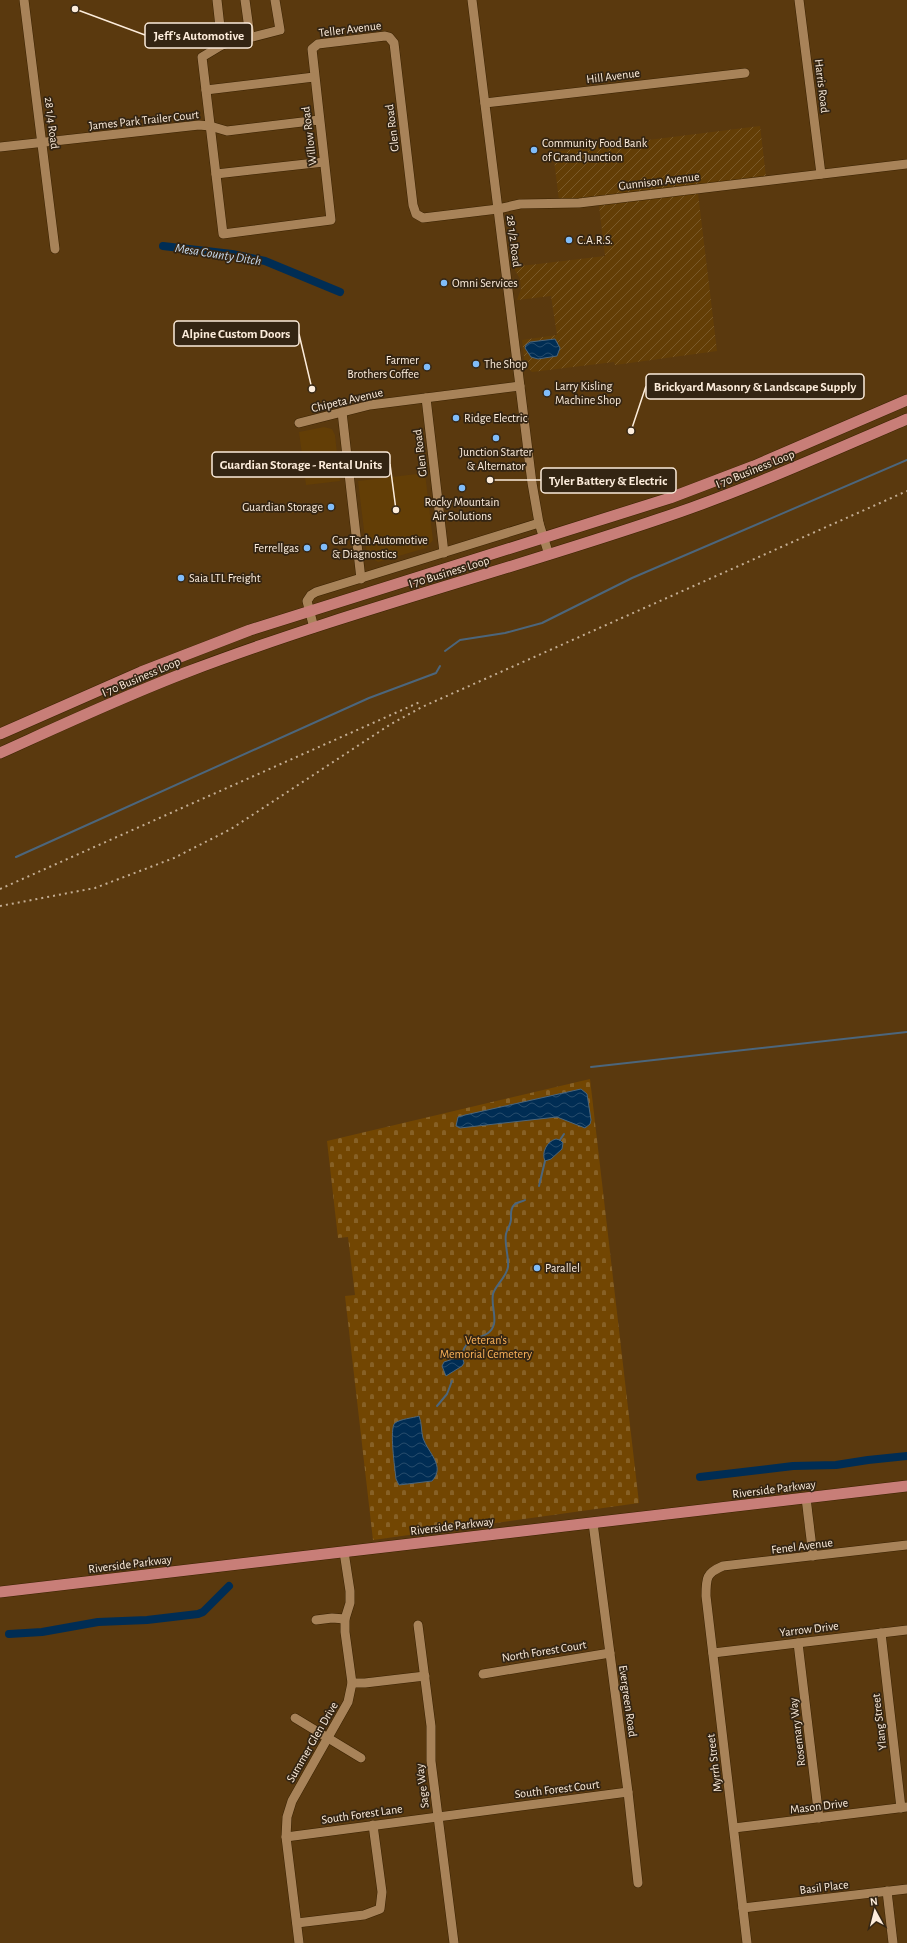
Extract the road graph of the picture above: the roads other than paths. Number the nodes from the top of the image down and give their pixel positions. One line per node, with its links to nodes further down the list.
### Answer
1 (24, 0): 17 (street, 28 1/4 Road)
2 (217, 0): 9 (street)
3 (245, 0): 7 (street)
4 (275, 0): 7 (street)
5 (472, 0): 14 (street, 28 1/2 Road)
6 (799, 0): 22 (street, Harris Road)
7 (250, 36): 9 (street)
8 (391, 39): 10 (street, Teller Avenue); 24 (street, Glen Road)
9 (222, 45): 13 (street)
10 (312, 48): 12 (street, Willow Road)
11 (745, 73): 14 (street, Hill Avenue)
12 (314, 77): 13 (street); 15 (street, Willow Road)
13 (206, 90): 16 (street)
14 (485, 104): 23 (street, 28 1/2 Road)
15 (319, 120): 16 (street, James Park Trailer Court); 19 (street, Willow Road)
16 (210, 126): 17 (street, James Park Trailer Court); 21 (street)
17 (42, 142): 18 (street, James Park Trailer Court); 25 (street, 28 1/4 Road)
18 (0, 148)
19 (324, 162): 21 (street); 21 (street, Willow Road)
20 (907, 164): 22 (street, Gunnison Avenue)
21 (216, 174)
22 (821, 174): 23 (street, Gunnison Avenue)
23 (498, 209): 24 (street, Gunnison Avenue); 26 (street, 28 1/2 Road)
24 (416, 214)
25 (55, 249)
26 (520, 386): 28 (street, Chipeta Avenue); 34 (street, 28 1/2 Road)
27 (907, 397): 30 (main road)
28 (426, 398): 31 (street, Chipeta Avenue); 36 (street, Glen Road)
29 (907, 400): 30 (main road, I 70 Business Loop)
30 (891, 407): 35 (main road, I 70 Business Loop)
31 (342, 412): 33 (street, Chipeta Avenue); 38 (street)
32 (907, 420): 37 (main road, I 70 Business Loop)
33 (299, 422)
34 (539, 523): 35 (street, 28 1/2 Road); 36 (street)
35 (543, 539): 37 (street, 28 1/2 Road); 39 (main road, I 70 Business Loop)
36 (444, 553): 38 (street)
37 (548, 555): 40 (main road, I 70 Business Loop)
38 (361, 579): 39 (street)
39 (309, 611): 40 (street); 41 (main road, I 70 Business Loop)
40 (314, 628): 42 (main road, I 70 Business Loop)
41 (194, 651): 42 (main road); 43 (main road, I 70 Business Loop)
42 (198, 668): 44 (main road, I 70 Business Loop)
43 (0, 734)
44 (0, 753)
45 (907, 1486): 46 (main road, Riverside Parkway)
46 (806, 1498): 47 (main road, Riverside Parkway); 50 (street)
47 (592, 1523): 49 (main road, Riverside Parkway); 59 (street, Evergreen Road)
48 (907, 1545): 50 (street, Fenel Avenue)
49 (344, 1552): 52 (main road, Riverside Parkway); 53 (street, Summer Glen Drive)
50 (813, 1556): 51 (street, Fenel Avenue)
51 (706, 1581): 60 (street, Myrrh Street)
52 (0, 1592)
53 (345, 1619): 54 (street); 63 (street, Summer Glen Drive)
54 (316, 1620)
55 (418, 1626): 62 (street, Sage Way)
56 (907, 1630): 57 (street, Yarrow Drive)
57 (881, 1633): 58 (street, Yarrow Drive); 68 (street, Ylang Street)
58 (798, 1643): 60 (street, Yarrow Drive); 71 (street, Rosemary Way)
59 (610, 1653): 61 (street, North Forest Court); 67 (street, Evergreen Road)
60 (713, 1653): 73 (street, Myrrh Street)
61 (483, 1674)
62 (425, 1676): 63 (street); 70 (street, Sage Way)
63 (352, 1683): 65 (street, Summer Glen Drive)
64 (295, 1718): 65 (street)
65 (328, 1739): 66 (street); 74 (street, Summer Glen Drive)
66 (361, 1758)
67 (628, 1792): 69 (street, South Forest Court); 75 (street, Evergreen Road)
68 (904, 1808): 71 (street, Mason Drive)
69 (489, 1810): 70 (street, South Forest Lane)
70 (438, 1816): 72 (street, South Forest Lane); 81 (street, Sage Way)
71 (819, 1818): 73 (street, Mason Drive)
72 (373, 1825): 74 (street, South Forest Lane); 79 (street)
73 (734, 1828): 78 (street, Myrrh Street)
74 (286, 1837): 79 (street, Summer Glen Drive)
75 (638, 1883)
76 (907, 1889): 77 (street, Basil Place)
77 (888, 1891): 78 (street, Basil Place); 83 (street)
78 (743, 1908): 82 (street, Myrrh Street)
79 (297, 1923): 80 (street, Summer Glen Drive)
80 (300, 1943)
81 (454, 1943)
82 (747, 1943)
83 (894, 1943)

